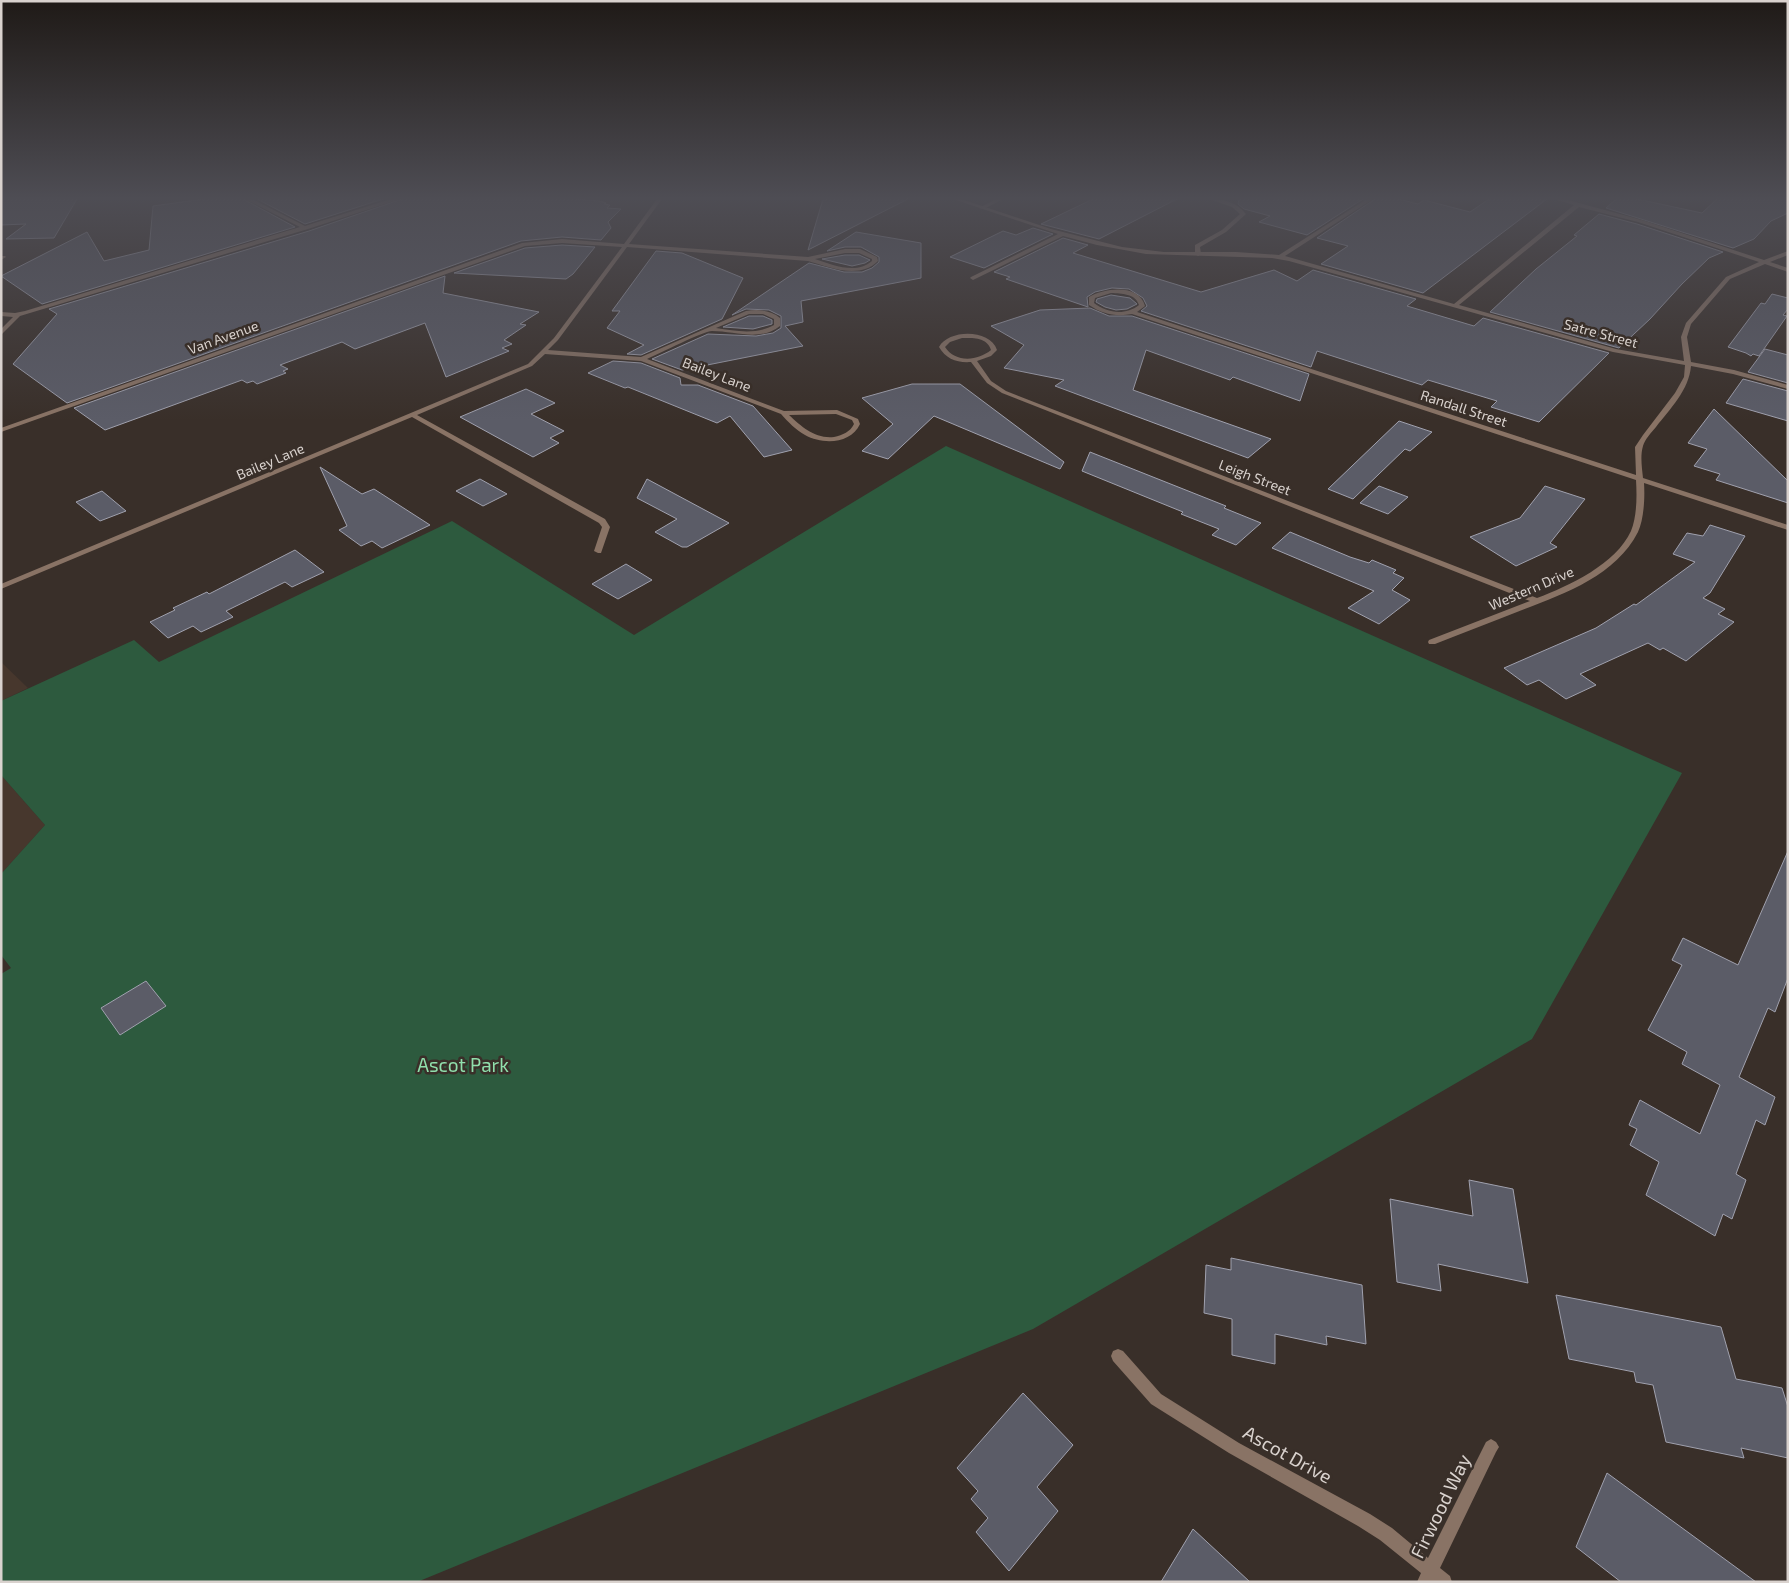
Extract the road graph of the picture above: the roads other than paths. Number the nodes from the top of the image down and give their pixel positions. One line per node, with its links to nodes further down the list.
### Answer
1 (157, 273): 12 (street)
2 (441, 273): 22 (street, Van Avenue)
3 (605, 273): 15 (street, Bailey Lane)
4 (983, 273): 8 (street)
5 (1338, 273): 9 (street, Satre Street)
6 (1495, 273): 9 (street)
7 (1740, 273): 18 (street, Western Drive)
8 (973, 278)
9 (1456, 305): 18 (street, Satre Street)
10 (1132, 312): 10 (street, Randall Street); 23 (street, Randall Street)
11 (1, 314): 12 (street)
12 (18, 315): 14 (street)
13 (709, 329): 13 (street, Bailey Lane); 16 (street, Bailey Lane)
14 (1, 333)
15 (544, 352): 16 (street, Bailey Lane); 21 (street, Bailey Lane)
16 (642, 359): 20 (street, Bailey Lane)
17 (974, 362): 17 (street); 27 (street, Leigh Street)
18 (1688, 365): 19 (street, Satre Street); 23 (street, Western Drive)
19 (1788, 387)
20 (783, 413): 20 (street)
21 (413, 415): 25 (street); 26 (street, Bailey Lane)
22 (1, 430)
23 (1640, 479): 24 (street, Randall Street); 27 (street, Western Drive)
24 (1788, 528)
25 (598, 551)
26 (1, 588)
27 (1538, 601): 28 (street, Western Drive)
28 (1432, 642)
29 (1118, 1356): 31 (street, Ascot Drive)
30 (1490, 1448): 31 (street, Firwood Way)
31 (1428, 1576): 32 (street, Ascot Drive)
32 (1444, 1582)

